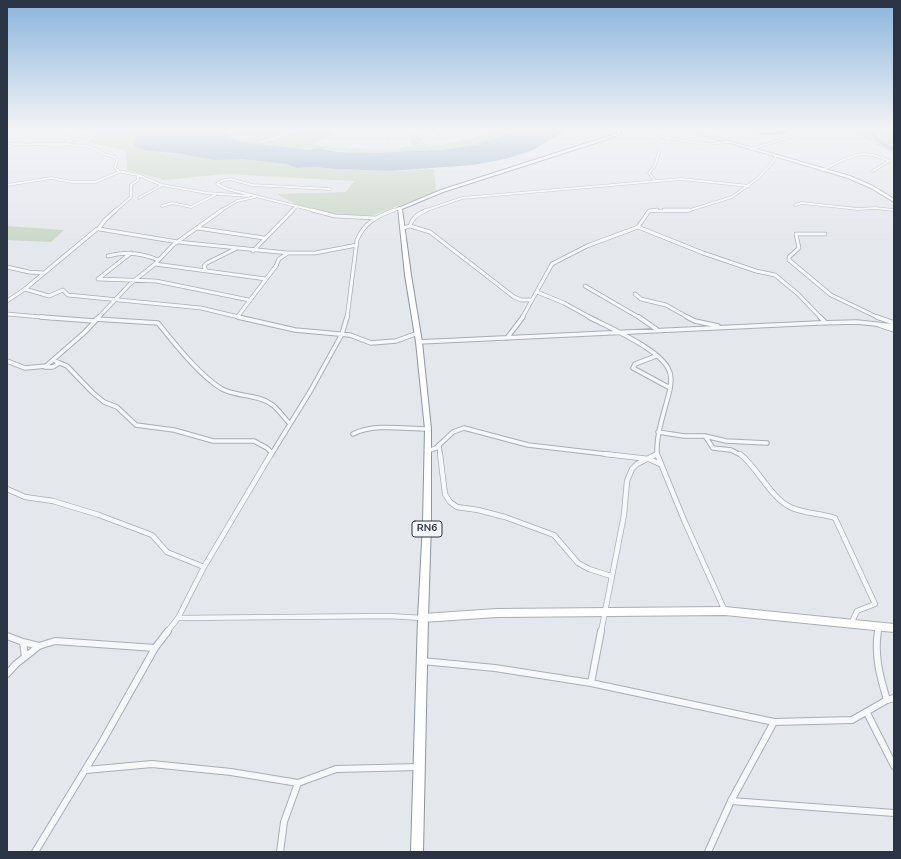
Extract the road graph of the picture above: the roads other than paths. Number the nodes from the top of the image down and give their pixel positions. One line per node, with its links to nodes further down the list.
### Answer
1 (115, 168): 10 (street)
2 (513, 168): 25 (highway)
3 (650, 168): 12 (street)
4 (768, 168): 15 (street)
5 (816, 168): 8 (main road)
6 (826, 168): 8 (street)
7 (878, 168): 9 (street)
8 (822, 170): 21 (main road)
9 (873, 171)
10 (121, 172): 11 (street); 13 (street)
11 (138, 175): 14 (street); 31 (street)
12 (655, 181): 15 (street); 28 (street)
13 (7, 185)
14 (162, 185): 17 (street); 20 (street)
15 (749, 186): 29 (street)
16 (330, 189): 19 (street)
17 (221, 194): 18 (street); 23 (street)
18 (255, 197): 19 (street); 30 (street)
19 (261, 197): 24 (street)
20 (139, 198)
21 (894, 201)
22 (795, 205): 26 (street)
23 (162, 206)
24 (296, 207): 27 (street); 33 (street)
25 (400, 208): 27 (street); 28 (highway, RN6)
26 (894, 210)
27 (375, 218): 35 (street)
28 (407, 227): 56 (street); 69 (highway, RN6)
29 (638, 227): 52 (street); 61 (street)
30 (197, 228): 33 (street); 34 (street)
31 (98, 229): 34 (street); 45 (street)
32 (825, 234): 63 (street)
33 (264, 238): 37 (street)
34 (178, 242): 36 (street); 41 (street)
35 (356, 245): 39 (street); 70 (street)
36 (235, 249): 37 (street); 44 (street)
37 (254, 251): 39 (street)
38 (131, 253): 40 (street); 41 (street); 47 (street)
39 (288, 253): 46 (street)
40 (108, 256)
41 (158, 260): 42 (street)
42 (155, 264): 44 (street); 48 (street)
43 (7, 267): 45 (street)
44 (206, 271): 46 (street)
45 (44, 274): 51 (street)
46 (266, 278): 55 (street)
47 (128, 280): 48 (street); 49 (street)
48 (135, 280): 49 (street); 55 (street)
49 (130, 284): 54 (street)
50 (585, 286): 66 (street)
51 (25, 289): 54 (street); 57 (street)
52 (537, 292): 56 (street); 68 (street)
53 (635, 294): 65 (street)
54 (115, 300): 59 (street); 60 (street)
55 (249, 300): 59 (street)
56 (531, 300): 71 (street)
57 (7, 301)
58 (7, 314): 60 (street)
59 (238, 316): 70 (street)
60 (95, 320): 74 (street); 79 (street)
61 (826, 323): 62 (street); 65 (street)
62 (873, 323): 64 (street); 67 (street)
63 (894, 324): 64 (street)
64 (888, 325): 67 (street)
65 (720, 328): 66 (street)
66 (656, 329): 68 (street)
67 (894, 330)
68 (617, 332): 71 (street); 73 (street)
69 (418, 333): 70 (street); 72 (highway, RN6)
70 (342, 334): 79 (street)
71 (507, 338): 72 (street)
72 (420, 342): 80 (highway, RN6)
73 (656, 356): 78 (street); 78 (street)
74 (53, 360): 76 (street); 77 (street)
75 (7, 361): 77 (street)
76 (59, 364): 77 (street); 87 (street)
77 (43, 367)
78 (670, 388): 81 (street)
79 (290, 424): 87 (street)
80 (428, 429): 82 (street); 86 (highway, RN6)
81 (658, 432): 83 (street); 88 (street)
82 (353, 434)
83 (705, 436): 84 (street); 100 (street)
84 (767, 443)
85 (438, 445): 86 (street); 89 (street); 95 (street)
86 (428, 451): 99 (highway, RN6)
87 (272, 453): 94 (street)
88 (657, 454): 90 (street); 91 (street)
89 (634, 458): 90 (street); 92 (street)
90 (649, 459): 91 (street); 92 (street)
91 (660, 464): 96 (street)
92 (632, 468): 95 (street)
93 (7, 489): 94 (street)
94 (204, 566): 98 (street)
95 (611, 576): 97 (street)
96 (725, 611): 97 (main road); 100 (main road)
97 (606, 612): 99 (main road); 110 (street)
98 (178, 618): 99 (street); 106 (street)
99 (423, 618): 108 (highway, RN6)
100 (851, 624): 101 (main road)
101 (879, 627): 102 (main road); 112 (street)
102 (894, 628)
103 (7, 636): 104 (street)
104 (23, 642): 105 (street); 107 (street)
105 (39, 646): 106 (street); 107 (street)
106 (155, 648): 117 (street)
107 (25, 657): 109 (street)
108 (422, 661): 110 (street); 116 (highway, RN6)
109 (7, 674)
110 (590, 682): 114 (street)
111 (894, 698): 112 (street)
112 (887, 700): 113 (street)
113 (867, 713): 114 (street); 115 (street)
114 (774, 722): 119 (street)
115 (894, 766)
116 (420, 767): 118 (street); 123 (highway, RN6)
117 (86, 770): 118 (street); 121 (street)
118 (298, 783): 122 (street)
119 (731, 802): 120 (street); 124 (street)
120 (894, 813)
121 (35, 852)
122 (280, 852)
123 (417, 852)
124 (708, 852)

